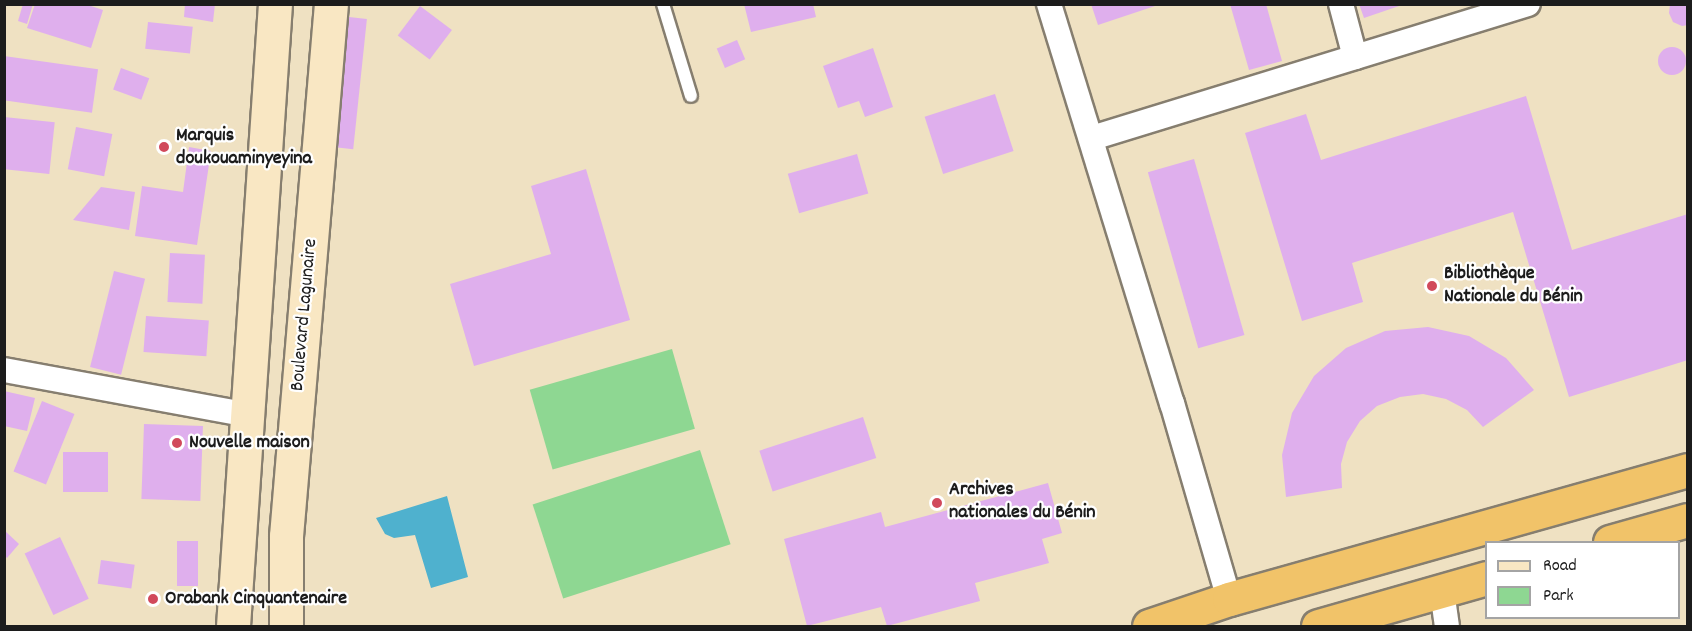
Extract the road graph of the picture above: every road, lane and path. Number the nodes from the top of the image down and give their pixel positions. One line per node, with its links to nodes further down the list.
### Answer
1 (275, 4): 11 (main road)
2 (331, 4): 19 (main road, Boulevard Lagunaire)
3 (663, 4): 8 (lane)
4 (1050, 4): 9 (street)
5 (1341, 4): 7 (street)
6 (1528, 4): 7 (street)
7 (1355, 57): 9 (street)
8 (691, 96)
9 (1092, 138): 17 (street)
10 (4, 370): 11 (street)
11 (249, 415): 18 (main road)
12 (1688, 470): 17 (highway)
13 (1688, 520): 14 (highway)
14 (1617, 541)
15 (1485, 578): 16 (highway)
16 (1442, 591): 21 (highway); 22 (street)
17 (1229, 599): 20 (highway)
18 (233, 627)
19 (286, 627)
20 (1149, 627)
21 (1318, 627)
22 (1447, 627)

